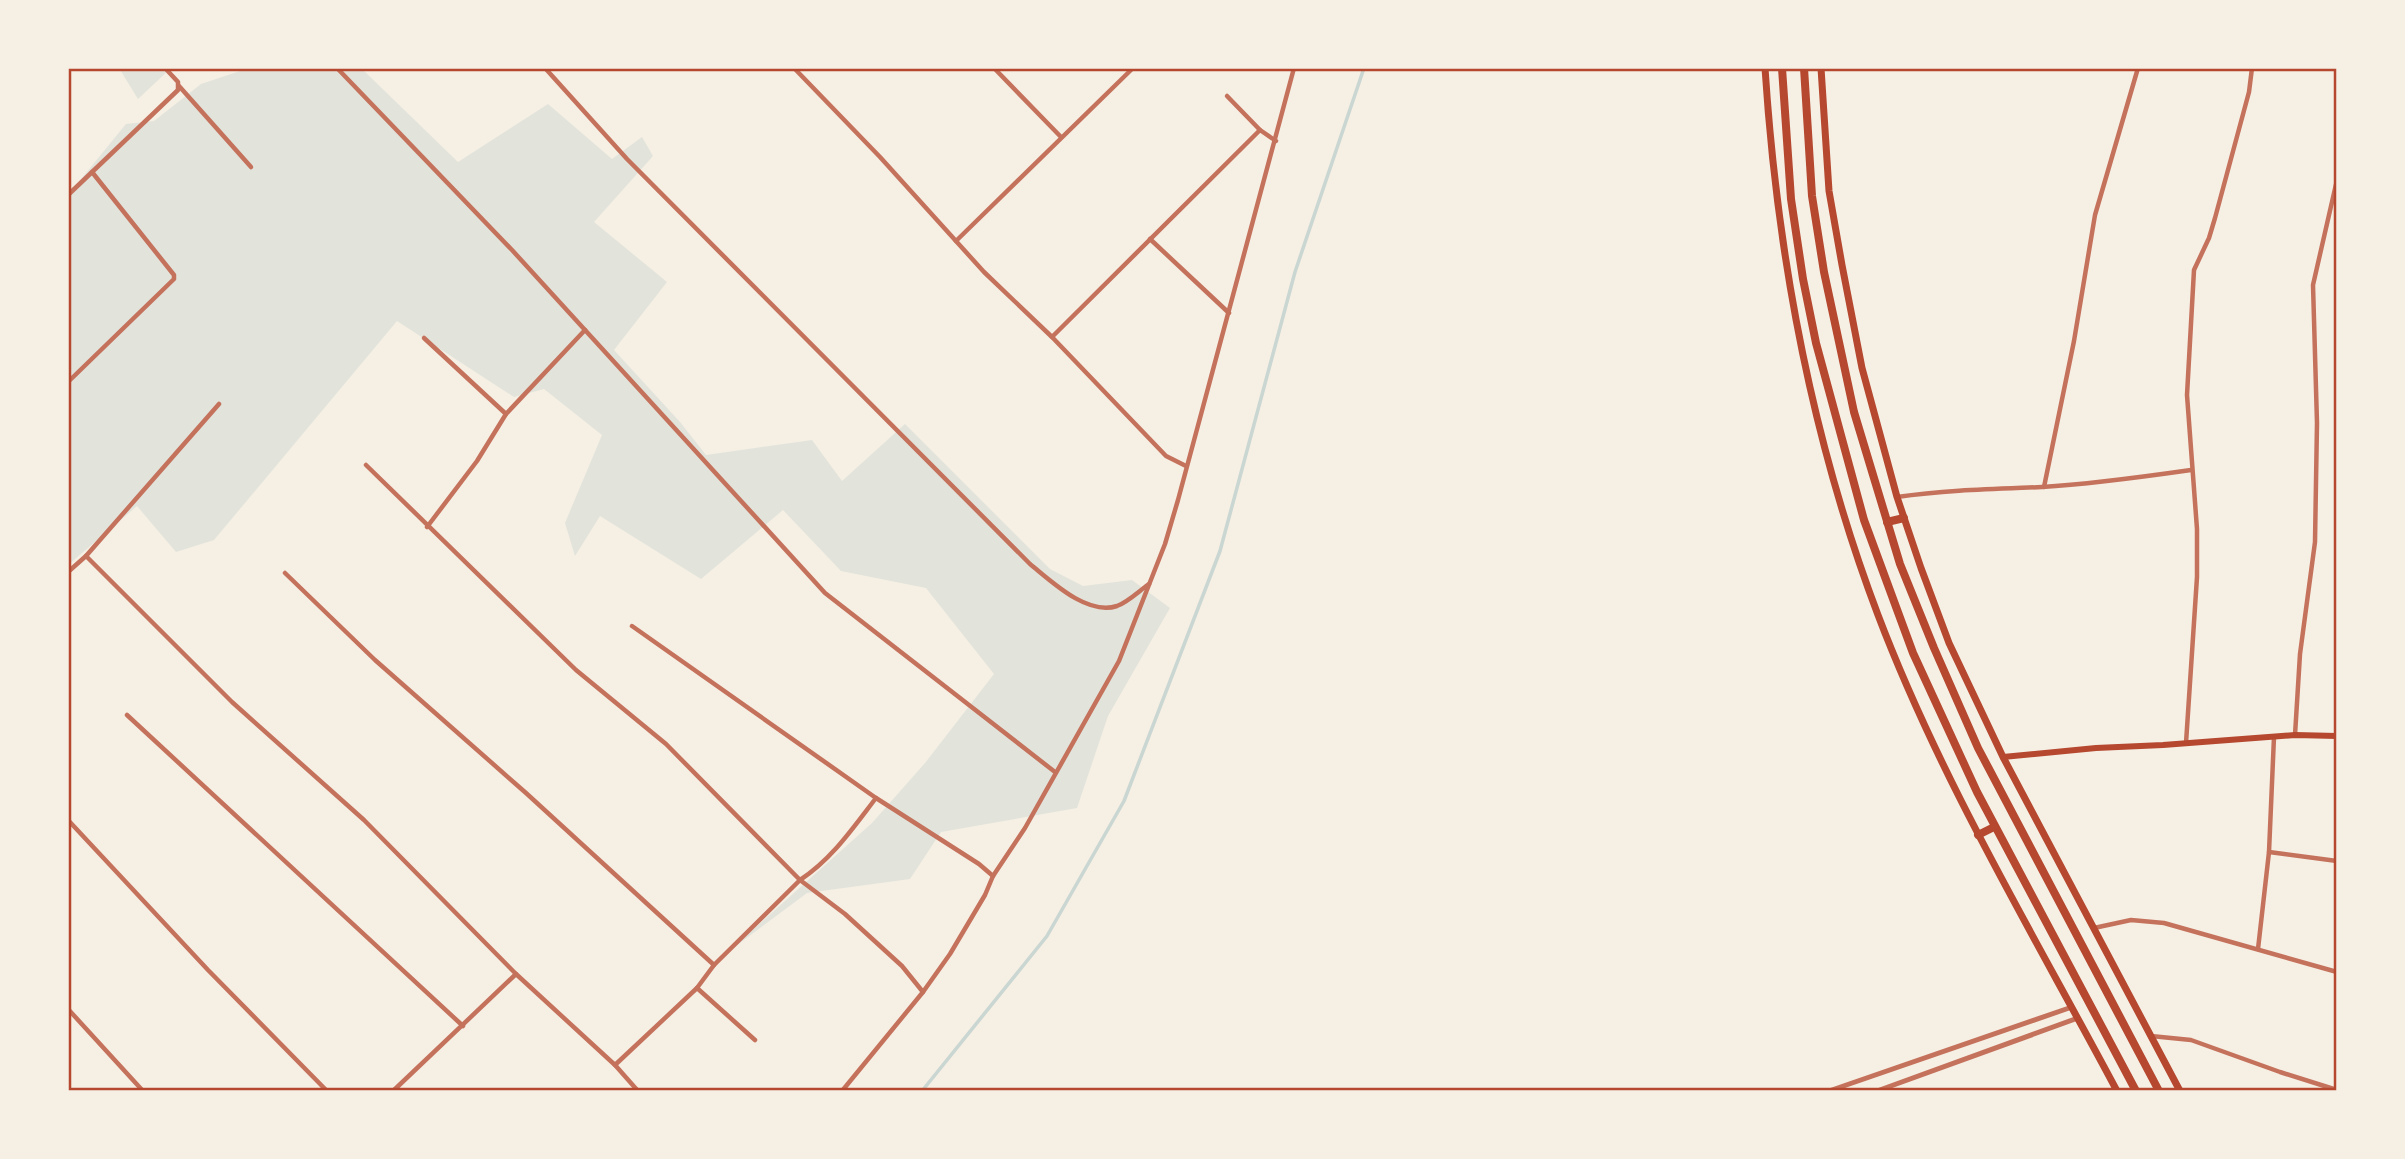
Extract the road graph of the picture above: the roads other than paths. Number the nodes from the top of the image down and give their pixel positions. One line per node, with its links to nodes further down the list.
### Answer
1 (165, 68): 14 (street)
2 (337, 68): 28 (street)
3 (545, 68): 45 (street)
4 (794, 68): 24 (street)
5 (994, 68): 17 (street)
6 (1133, 68): 17 (street)
7 (1294, 68): 18 (street)
8 (1765, 68): 26 (main road)
9 (1782, 68): 25 (highway)
10 (1804, 68): 40 (highway)
11 (1821, 68): 38 (main road)
12 (2138, 68): 37 (street)
13 (2252, 68): 36 (street)
14 (178, 84): 19 (street); 20 (street)
15 (1227, 96): 16 (street)
16 (1260, 130): 18 (street); 23 (street)
17 (1060, 137): 24 (street)
18 (1276, 141): 27 (street)
19 (251, 167)
20 (92, 172): 22 (street); 31 (street)
21 (2337, 180): 48 (street)
22 (68, 195)
23 (1150, 239): 27 (street); 29 (street)
24 (956, 241): 29 (street)
25 (1803, 279): 26 (street); 56 (highway)
26 (1789, 282): 57 (main road)
27 (1229, 313): 35 (street)
28 (585, 330): 33 (street); 53 (street)
29 (1052, 337): 35 (street)
30 (424, 338): 33 (street)
31 (68, 382)
32 (219, 404): 42 (street)
33 (506, 414): 41 (street)
34 (366, 465): 41 (street)
35 (1186, 466): 45 (street)
36 (2191, 470): 37 (street); 51 (street)
37 (2044, 486): 38 (street)
38 (1897, 497): 39 (main road)
39 (1904, 518): 40 (highway); 52 (main road)
40 (1887, 522): 86 (highway)
41 (427, 527): 61 (street)
42 (86, 556): 43 (street); 66 (street)
43 (68, 572)
44 (285, 573): 64 (street)
45 (1149, 583): 53 (street)
46 (632, 626): 54 (street)
47 (127, 715): 72 (street)
48 (2295, 735): 49 (main road); 50 (main road)
49 (2337, 736)
50 (2274, 737): 51 (main road); 58 (street)
51 (2186, 743): 52 (main road)
52 (2003, 757): 62 (main road)
53 (1055, 772): 60 (street)
54 (876, 798): 60 (street); 61 (street)
55 (68, 820): 78 (street)
56 (1994, 827): 57 (highway); 85 (highway)
57 (1978, 835): 69 (main road)
58 (2269, 852): 59 (street); 63 (street)
59 (2337, 861)
60 (993, 876): 68 (street)
61 (800, 880): 64 (street); 68 (street)
62 (2093, 928): 63 (street); 73 (main road)
63 (2258, 949): 65 (street)
64 (714, 965): 67 (street)
65 (2337, 972)
66 (516, 974): 72 (street); 75 (street)
67 (697, 988): 74 (street); 75 (street)
68 (923, 992): 81 (street)
69 (2072, 1007): 71 (main road); 82 (street)
70 (68, 1009): 77 (street)
71 (2078, 1018): 83 (street); 84 (main road)
72 (463, 1026): 79 (street)
73 (2151, 1036): 76 (street); 87 (main road)
74 (755, 1040)
75 (615, 1065): 80 (street)
76 (2337, 1090)
77 (143, 1091)
78 (327, 1091)
79 (393, 1091)
80 (638, 1091)
81 (842, 1091)
82 (1829, 1091)
83 (1877, 1091)
84 (2117, 1091)
85 (2136, 1091)
86 (2159, 1091)
87 (2180, 1091)

